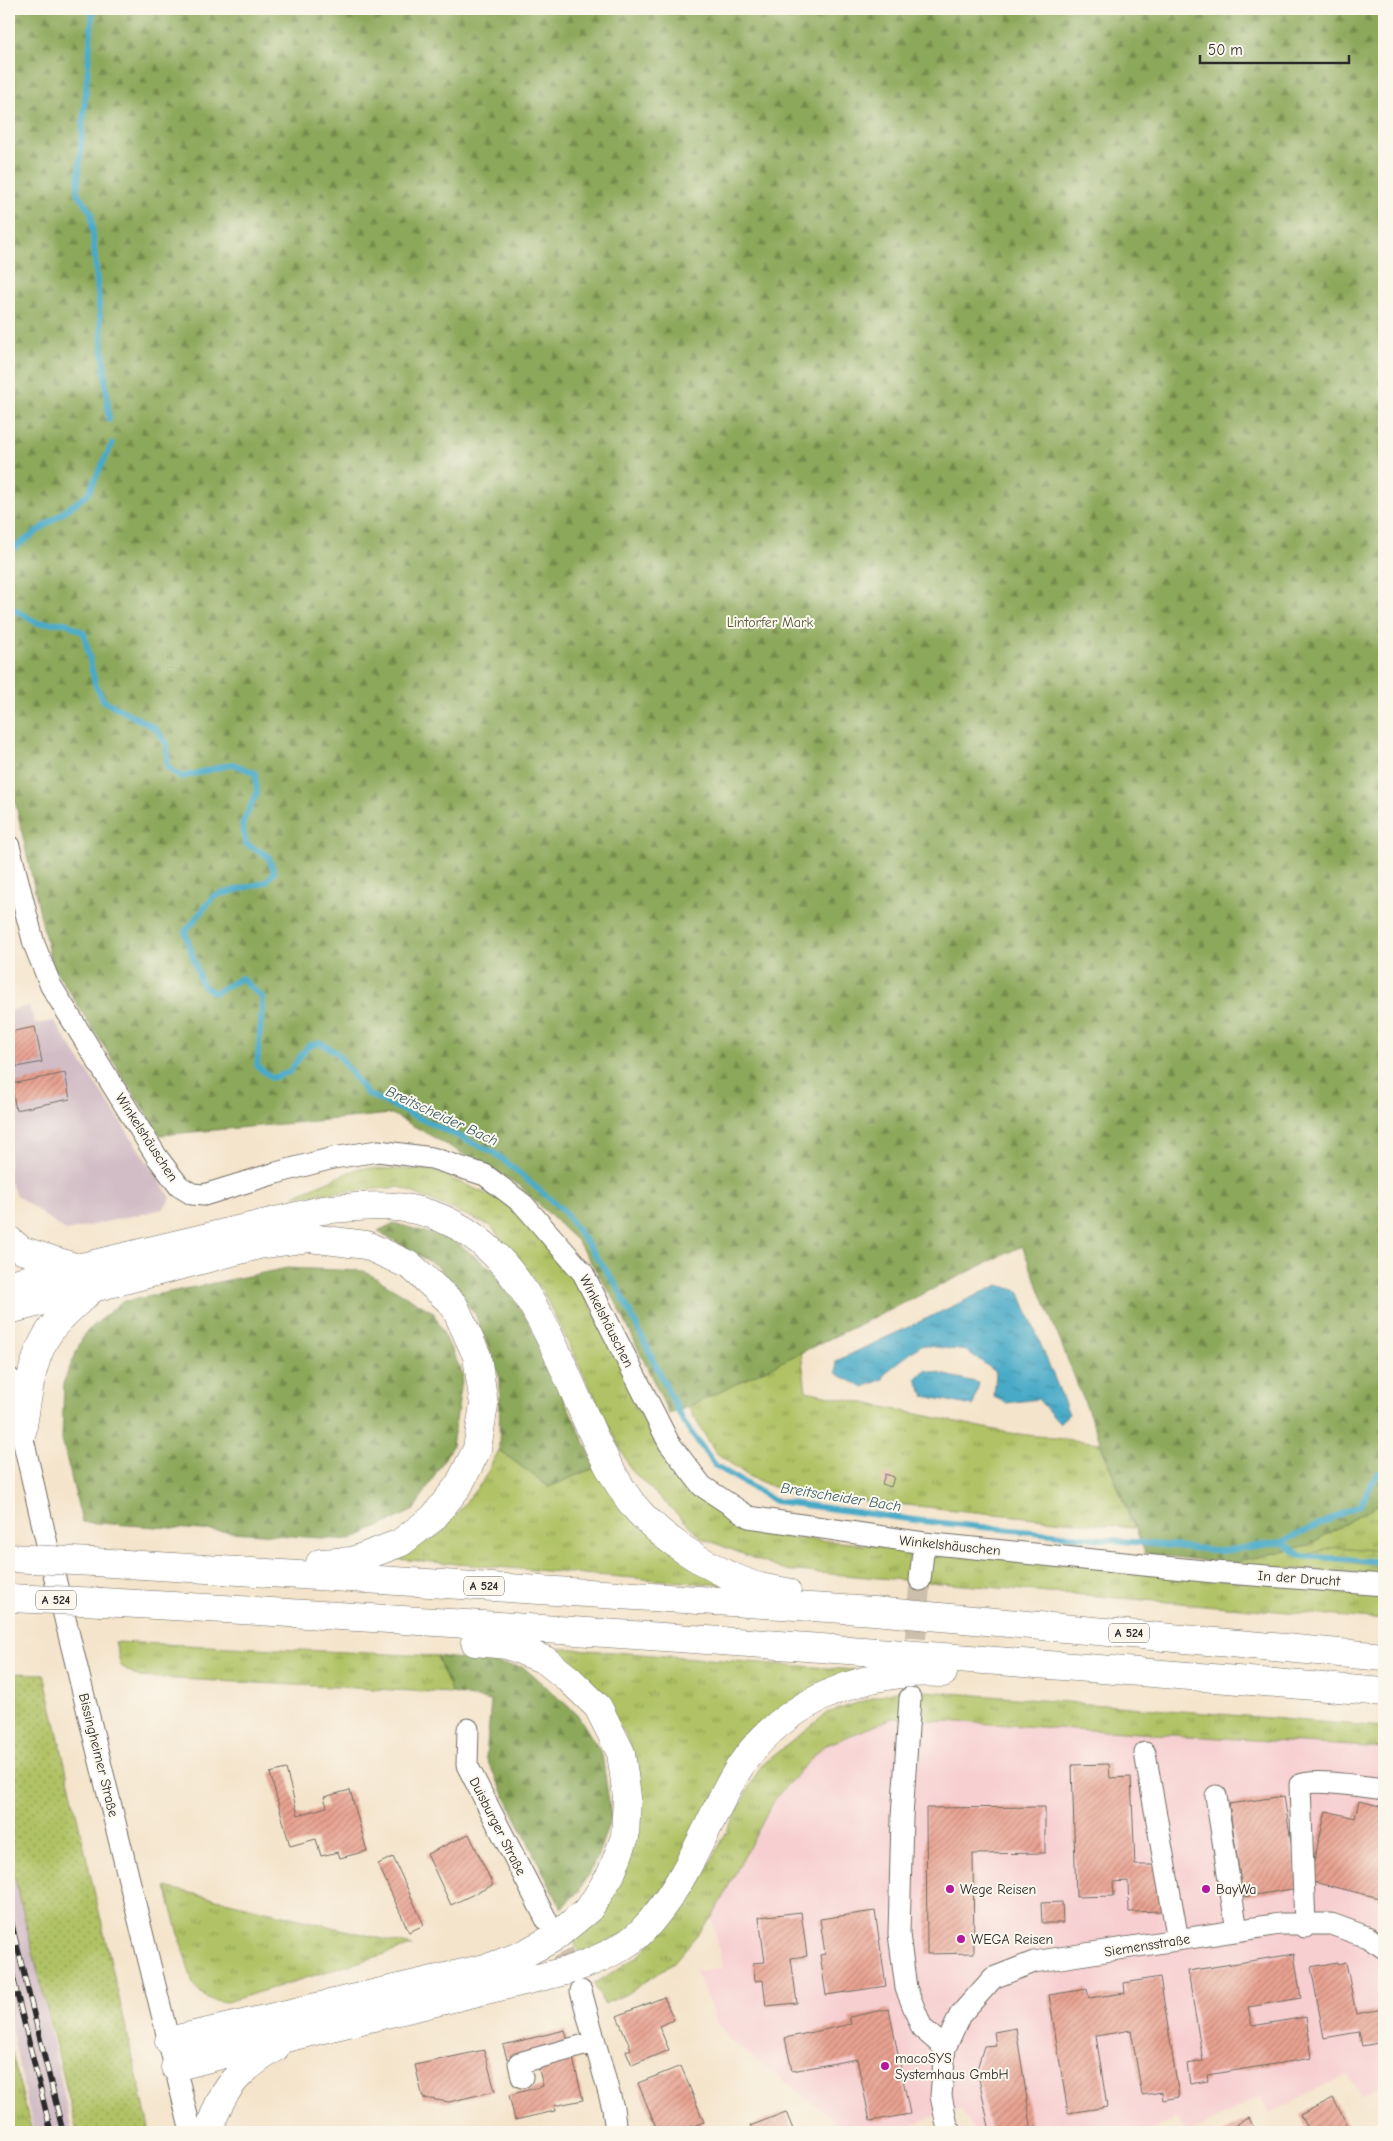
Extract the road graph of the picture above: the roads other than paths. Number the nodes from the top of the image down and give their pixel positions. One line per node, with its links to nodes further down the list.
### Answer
1 (9, 846): 8 (street, Winkelshäuschen)
2 (9, 1240): 3 (highway)
3 (87, 1278): 4 (highway); 5 (highway); 7 (highway); 10 (highway); 15 (highway)
4 (9, 1284)
5 (9, 1310)
6 (9, 1378): 7 (street, Bissingheimer Straße)
7 (22, 1432): 32 (street, Bissingheimer Straße)
8 (924, 1543): 11 (street, Winkelshäuschen); 12 (street)
9 (9, 1558): 10 (highway, A 524, bridge)
10 (94, 1562): 15 (highway, A 524)
11 (1214, 1572): 13 (street, In der Drucht)
12 (920, 1580)
13 (1384, 1585)
14 (9, 1598): 16 (highway, A 524, bridge)
15 (874, 1611): 17 (highway, A 524)
16 (366, 1617): 18 (highway, A 524); 32 (highway)
17 (1384, 1657)
18 (1070, 1666): 19 (highway, A 524); 31 (highway)
19 (1384, 1692)
20 (910, 1698): 34 (street)
21 (468, 1729): 25 (street, Duisburger Straße)
22 (1145, 1753): 28 (street)
23 (1384, 1789): 26 (street)
24 (1216, 1796): 27 (street)
25 (546, 1919)
26 (1305, 1926): 27 (street, Siemensstraße); 29 (street, Siemensstraße)
27 (1237, 1931): 28 (street, Siemensstraße)
28 (1178, 1940): 34 (street, Siemensstraße)
29 (1384, 1948)
30 (580, 1991): 33 (street)
31 (294, 2036): 35 (highway); 38 (highway)
32 (169, 2041): 35 (street, Bissingheimer Straße)
33 (596, 2042): 36 (street); 39 (street)
34 (945, 2048): 40 (street, Siemensstraße)
35 (175, 2067): 37 (street, Bissingheimer Straße)
36 (522, 2077)
37 (191, 2132)
38 (209, 2132)
39 (616, 2132)
40 (951, 2132)

